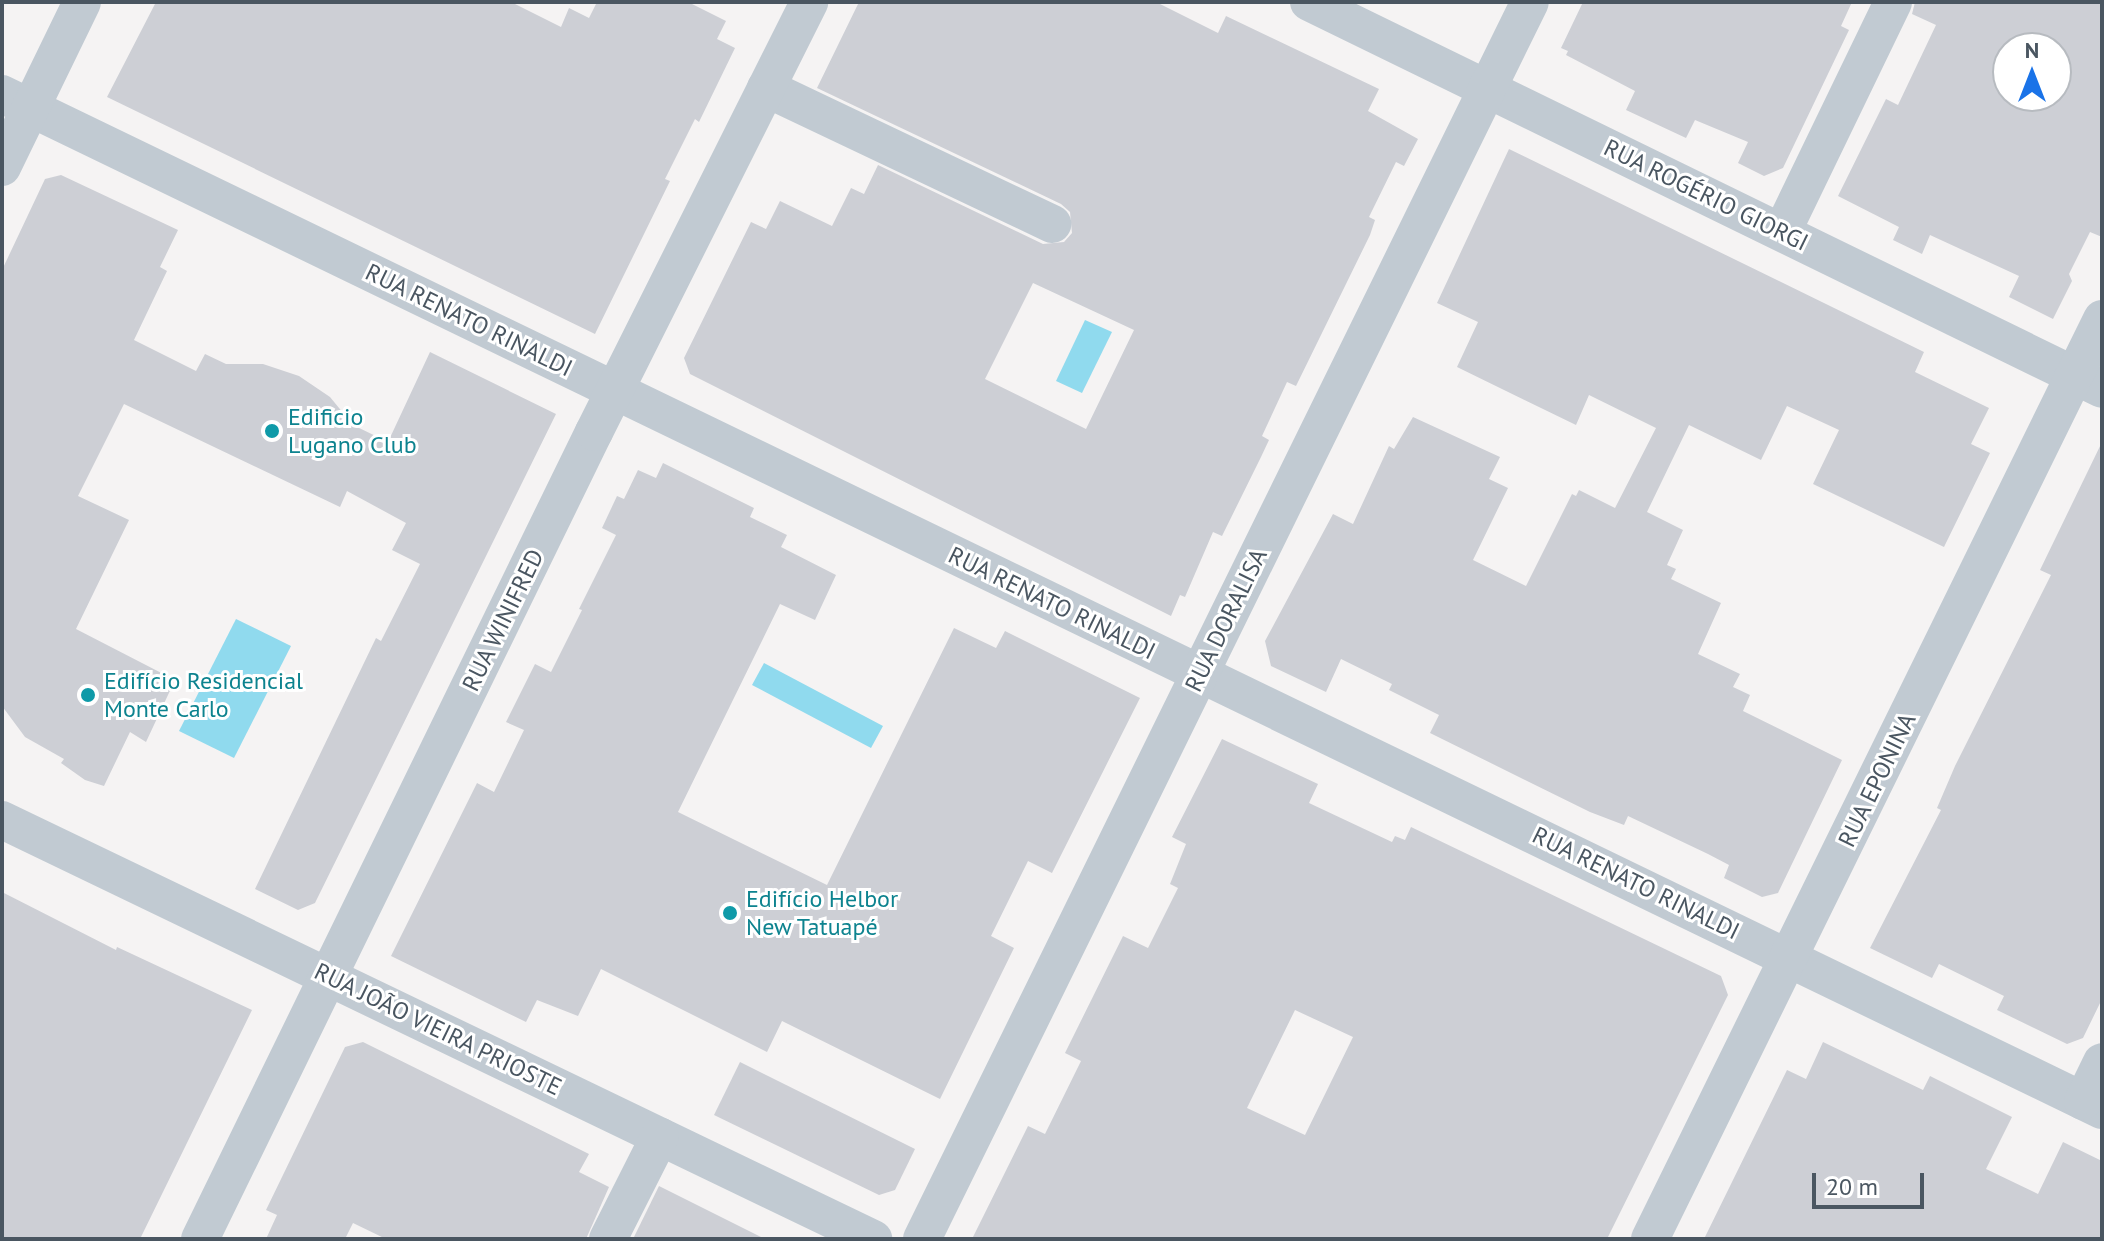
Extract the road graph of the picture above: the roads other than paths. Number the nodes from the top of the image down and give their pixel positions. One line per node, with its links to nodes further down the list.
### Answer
1 (82, 2): 8 (street)
2 (809, 2): 6 (street, RUA WINIFRED)
3 (1309, 2): 7 (street, RUA ROGÉRIO GIORGI)
4 (1530, 2): 7 (street, RUA DORALISA)
5 (1893, 2): 11 (street)
6 (766, 88): 10 (street); 14 (street, RUA WINIFRED)
7 (1488, 89): 11 (street, RUA ROGÉRIO GIORGI); 15 (street, RUA DORALISA)
8 (16, 102): 9 (street); 14 (street, RUA RENATO RINALDI)
9 (2, 167)
10 (1052, 224)
11 (1782, 232): 13 (street, RUA ROGÉRIO GIORGI)
12 (2102, 319): 13 (street, RUA EPONINA)
13 (2088, 382): 17 (street, RUA EPONINA)
14 (615, 390): 15 (street, RUA RENATO RINALDI); 18 (street, RUA WINIFRED)
15 (1199, 674): 17 (street, RUA RENATO RINALDI); 25 (street, RUA DORALISA)
16 (2, 820): 18 (street, RUA JOÃO VIEIRA PRIOSTE)
17 (1791, 958): 20 (street, RUA RENATO RINALDI); 26 (street, RUA EPONINA)
18 (330, 976): 21 (street, RUA JOÃO VIEIRA PRIOSTE); 22 (street, RUA WINIFRED)
19 (2102, 1062): 20 (street)
20 (2093, 1105)
21 (660, 1136): 23 (street); 24 (street, RUA JOÃO VIEIRA PRIOSTE)
22 (200, 1239)
23 (608, 1239)
24 (873, 1239)
25 (922, 1239)
26 (1650, 1239)

